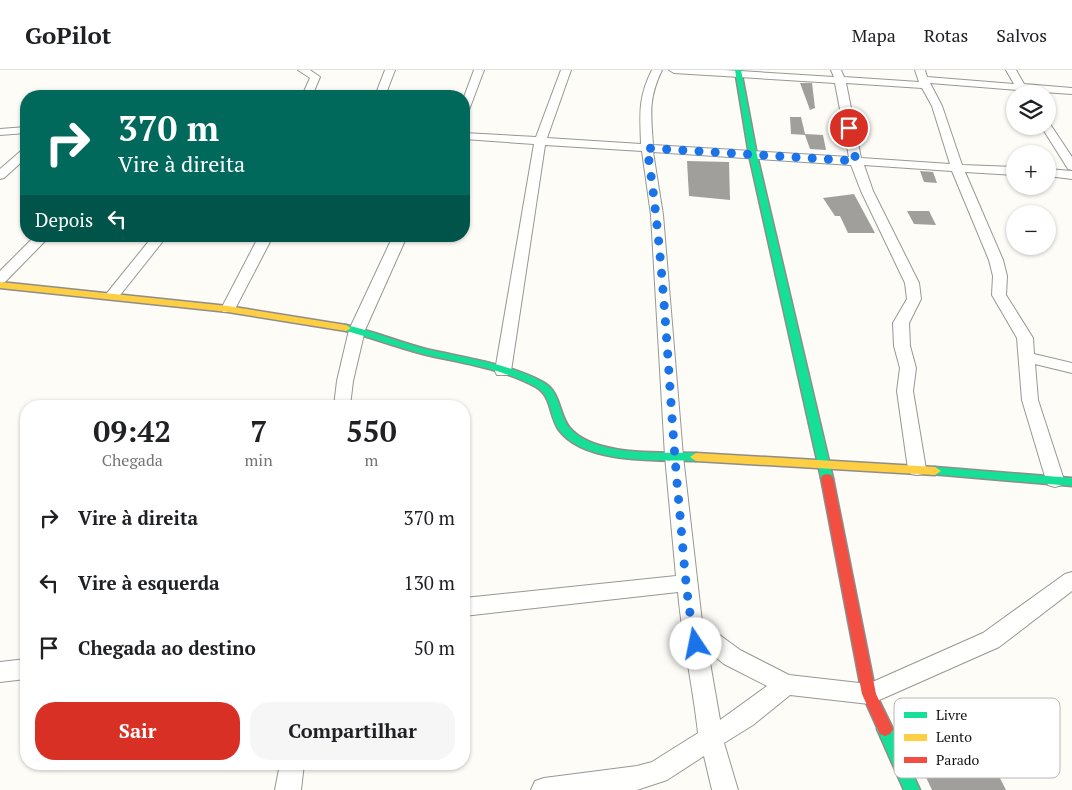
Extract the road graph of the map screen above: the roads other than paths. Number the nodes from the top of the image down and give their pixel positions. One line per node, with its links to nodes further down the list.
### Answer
1 (303, 70): 9 (street)
2 (390, 70): 15 (street)
3 (479, 70): 18 (street)
4 (566, 70): 23 (street)
5 (657, 70): 24 (street)
6 (674, 70): 8 (street)
7 (1011, 70): 12 (street)
8 (738, 72): 10 (street); 25 (street)
9 (317, 74): 14 (street)
10 (838, 75): 11 (street); 27 (street)
11 (923, 78): 13 (street); 29 (street)
12 (1020, 85)
13 (1006, 89)
14 (310, 90)
15 (382, 90)
16 (1056, 91): 17 (street)
17 (1072, 91)
18 (470, 94)
19 (20, 130): 20 (street)
20 (0, 132)
21 (1052, 135): 28 (street)
22 (470, 136): 23 (street)
23 (540, 141): 24 (street); 45 (street)
24 (647, 148): 25 (street); 47 (street)
25 (753, 155): 27 (street); 48 (street)
26 (20, 157): 32 (street)
27 (856, 161): 29 (street); 49 (street)
28 (1072, 166)
29 (957, 168): 30 (street); 43 (street)
30 (1006, 171)
31 (1056, 174): 33 (street)
32 (0, 175)
33 (1072, 175)
34 (37, 242): 38 (street)
35 (155, 242): 40 (street)
36 (263, 242): 41 (street)
37 (397, 242): 42 (street)
38 (0, 279)
39 (0, 285): 40 (street)
40 (112, 296): 41 (street)
41 (228, 309): 42 (street)
42 (357, 330): 45 (street); 46 (street)
43 (1028, 357): 44 (street); 50 (street)
44 (1072, 368)
45 (503, 371): 47 (street)
46 (343, 400)
47 (674, 456): 48 (street); 53 (street)
48 (825, 466): 49 (street); 59 (street)
49 (917, 469): 50 (street)
50 (1055, 480): 51 (street)
51 (1072, 482)
52 (1072, 580): 59 (street)
53 (686, 583): 54 (street); 55 (street)
54 (470, 606)
55 (692, 626): 58 (street); 60 (street)
56 (20, 670): 57 (street)
57 (0, 672)
58 (786, 685): 59 (street); 60 (street)
59 (869, 694): 61 (street)
60 (711, 738): 65 (street); 66 (street)
61 (894, 750)
62 (291, 770): 64 (street)
63 (907, 778): 67 (street)
64 (288, 790)
65 (544, 790)
66 (725, 790)
67 (912, 790)

